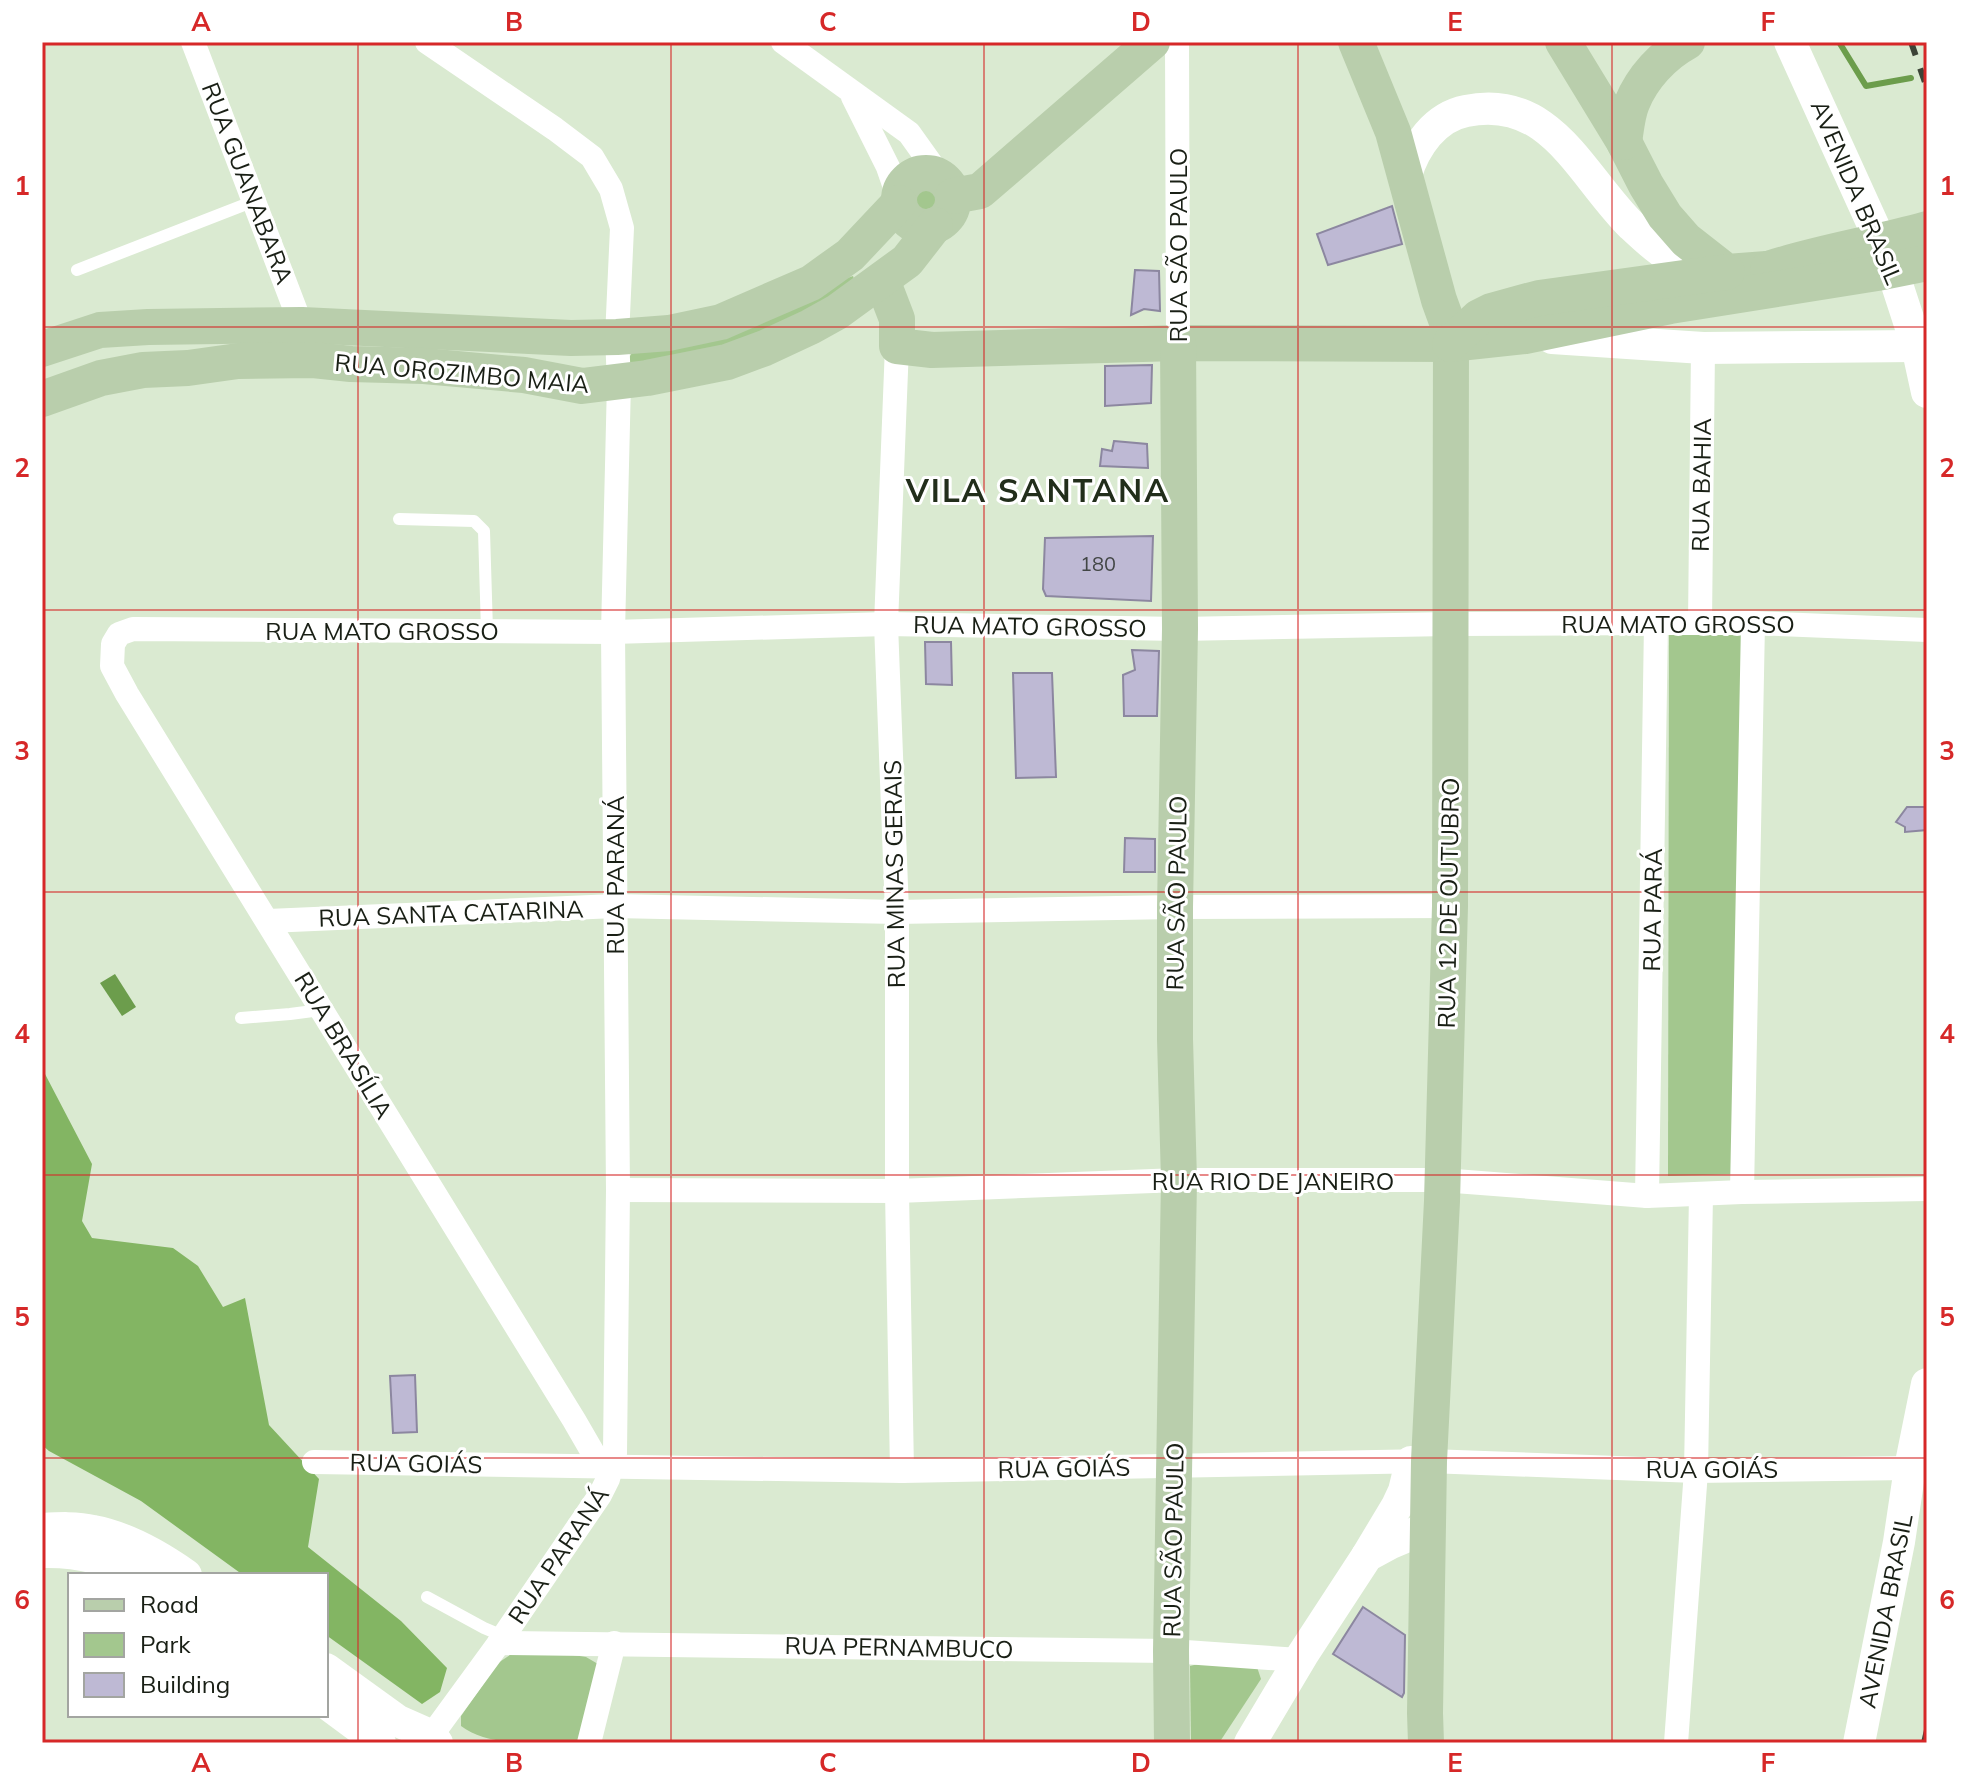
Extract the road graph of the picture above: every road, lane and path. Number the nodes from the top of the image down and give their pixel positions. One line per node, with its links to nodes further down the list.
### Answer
1 (193, 42): 15 (street, RUA GUANABARA)
2 (427, 42): 26 (street, RUA PARANÁ)
3 (783, 42): 10 (street)
4 (1152, 42): 14 (main road)
5 (1177, 42): 27 (street, RUA SÃO PAULO)
6 (1356, 42): 12 (main road, RUA 12 DE OUTUBRO)
7 (1563, 42): 11 (main road)
8 (1687, 42): 11 (main road)
9 (1790, 42): 30 (main road, AVENIDA BRASIL)
10 (851, 91): 13 (street); 14 (street)
11 (1624, 142): 22 (main road)
12 (1406, 175): 22 (main road); 28 (main road, RUA 12 DE OUTUBRO)
13 (899, 199): 14 (main road, RUA OROZIMBO MAIA); 14 (main road); 18 (main road, RUA OROZIMBO MAIA)
14 (942, 199): 23 (main road, RUA OROZIMBO MAIA)
15 (254, 201): 20 (lane); 24 (street, RUA GUANABARA)
16 (1927, 229): 21 (main road)
17 (1927, 241): 21 (main road)
18 (850, 255): 23 (main road); 26 (main road, RUA OROZIMBO MAIA)
19 (1927, 263): 21 (main road)
20 (77, 270)
21 (1790, 270): 22 (main road); 25 (main road)
22 (1718, 272): 28 (main road)
23 (882, 280): 29 (main road, RUA MINAS GERAIS); 34 (main road, RUA OROZIMBO MAIA)
24 (302, 325): 26 (main road, RUA OROZIMBO MAIA); 32 (main road, RUA OROZIMBO MAIA); 33 (street, RUA GUANABARA)
25 (1525, 336): 28 (main road); 31 (main road)
26 (617, 337): 34 (street, RUA PARANÁ)
27 (1178, 343): 28 (main road); 29 (main road); 44 (main road, RUA SÃO PAULO)
28 (1450, 344): 42 (main road, RUA 12 DE OUTUBRO)
29 (897, 346): 41 (street, RUA MINAS GERAIS)
30 (1917, 346): 31 (main road); 35 (main road, AVENIDA BRASIL)
31 (1703, 348): 39 (street, RUA BAHIA)
32 (42, 349)
33 (313, 360): 34 (main road, RUA OROZIMBO MAIA); 36 (main road, RUA OROZIMBO MAIA)
34 (619, 382): 47 (street, RUA PARANÁ)
35 (1927, 392)
36 (42, 399)
37 (399, 519): 46 (lane)
38 (1656, 623): 39 (street, RUA MATO GROSSO); 42 (street, RUA MATO GROSSO); 62 (street, RUA PARÁ)
39 (1700, 623): 40 (street, RUA MATO GROSSO)
40 (1753, 623): 45 (street, RUA MATO GROSSO); 60 (street)
41 (886, 624): 44 (street, RUA MATO GROSSO); 47 (street, RUA MATO GROSSO); 51 (street, RUA MINAS GERAIS)
42 (1449, 624): 44 (street, RUA MATO GROSSO); 49 (main road, RUA 12 DE OUTUBRO)
43 (133, 629): 46 (street, RUA MATO GROSSO); 52 (street, RUA BRASÍLIA)
44 (1180, 629): 50 (main road, RUA SÃO PAULO)
45 (1927, 630)
46 (487, 631): 47 (street, RUA MATO GROSSO)
47 (613, 632): 48 (street, RUA PARANÁ)
48 (615, 906): 51 (street, RUA SANTA CATARINA); 52 (street, RUA SANTA CATARINA); 58 (street, RUA PARANÁ)
49 (1450, 906): 50 (street, RUA SANTA CATARINA); 56 (main road, RUA 12 DE OUTUBRO)
50 (1175, 907): 51 (street, RUA SANTA CATARINA); 55 (main road, RUA SÃO PAULO)
51 (897, 912): 59 (street, RUA MINAS GERAIS)
52 (268, 921): 53 (street, RUA BRASÍLIA)
53 (322, 1009): 54 (lane); 66 (street, RUA BRASÍLIA)
54 (241, 1018)
55 (1179, 1180): 56 (street, RUA RIO DE JANEIRO); 59 (street, RUA RIO DE JANEIRO); 67 (main road, RUA SÃO PAULO)
56 (1442, 1180): 62 (street, RUA RIO DE JANEIRO); 64 (main road, RUA 12 DE OUTUBRO)
57 (1927, 1189): 60 (street, RUA RIO DE JANEIRO)
58 (618, 1190): 59 (street, RUA RIO DE JANEIRO); 66 (street, RUA PARANÁ)
59 (897, 1191): 69 (street, RUA MINAS GERAIS)
60 (1742, 1192): 61 (street, RUA RIO DE JANEIRO)
61 (1701, 1195): 62 (street, RUA RIO DE JANEIRO); 70 (street)
62 (1647, 1196)
63 (1927, 1384): 68 (main road, AVENIDA BRASIL)
64 (1420, 1461): 67 (street, RUA GOIÁS); 70 (street, RUA GOIÁS); 71 (main road, RUA 12 DE OUTUBRO); 74 (main road)
65 (314, 1462): 66 (street, RUA GOIÁS)
66 (606, 1466): 69 (street, RUA GOIÁS); 78 (street, RUA PARANÁ)
67 (1175, 1466): 69 (street, RUA GOIÁS); 80 (main road, RUA SÃO PAULO)
68 (1910, 1468): 70 (street, RUA GOIÁS); 91 (main road, AVENIDA BRASIL)
69 (902, 1471)
70 (1696, 1471): 90 (street)
71 (1429, 1527): 74 (main road); 89 (main road, RUA 12 DE OUTUBRO)
72 (42, 1529): 76 (main road)
73 (42, 1552): 75 (main road)
74 (1367, 1556): 81 (main road)
75 (134, 1573)
76 (183, 1573)
77 (427, 1597): 78 (lane)
78 (501, 1640): 79 (street, RUA PERNAMBUCO); 84 (street, RUA PARANÁ)
79 (614, 1643): 80 (street, RUA PERNAMBUCO); 86 (street)
80 (1171, 1651): 81 (street, RUA PERNAMBUCO); 87 (main road, RUA SÃO PAULO)
81 (1299, 1660): 88 (main road)
82 (328, 1670): 84 (main road)
83 (328, 1704): 85 (main road)
84 (431, 1741)
85 (380, 1743)
86 (589, 1743)
87 (1172, 1743)
88 (1250, 1743)
89 (1426, 1743)
90 (1676, 1743)
91 (1859, 1743)

